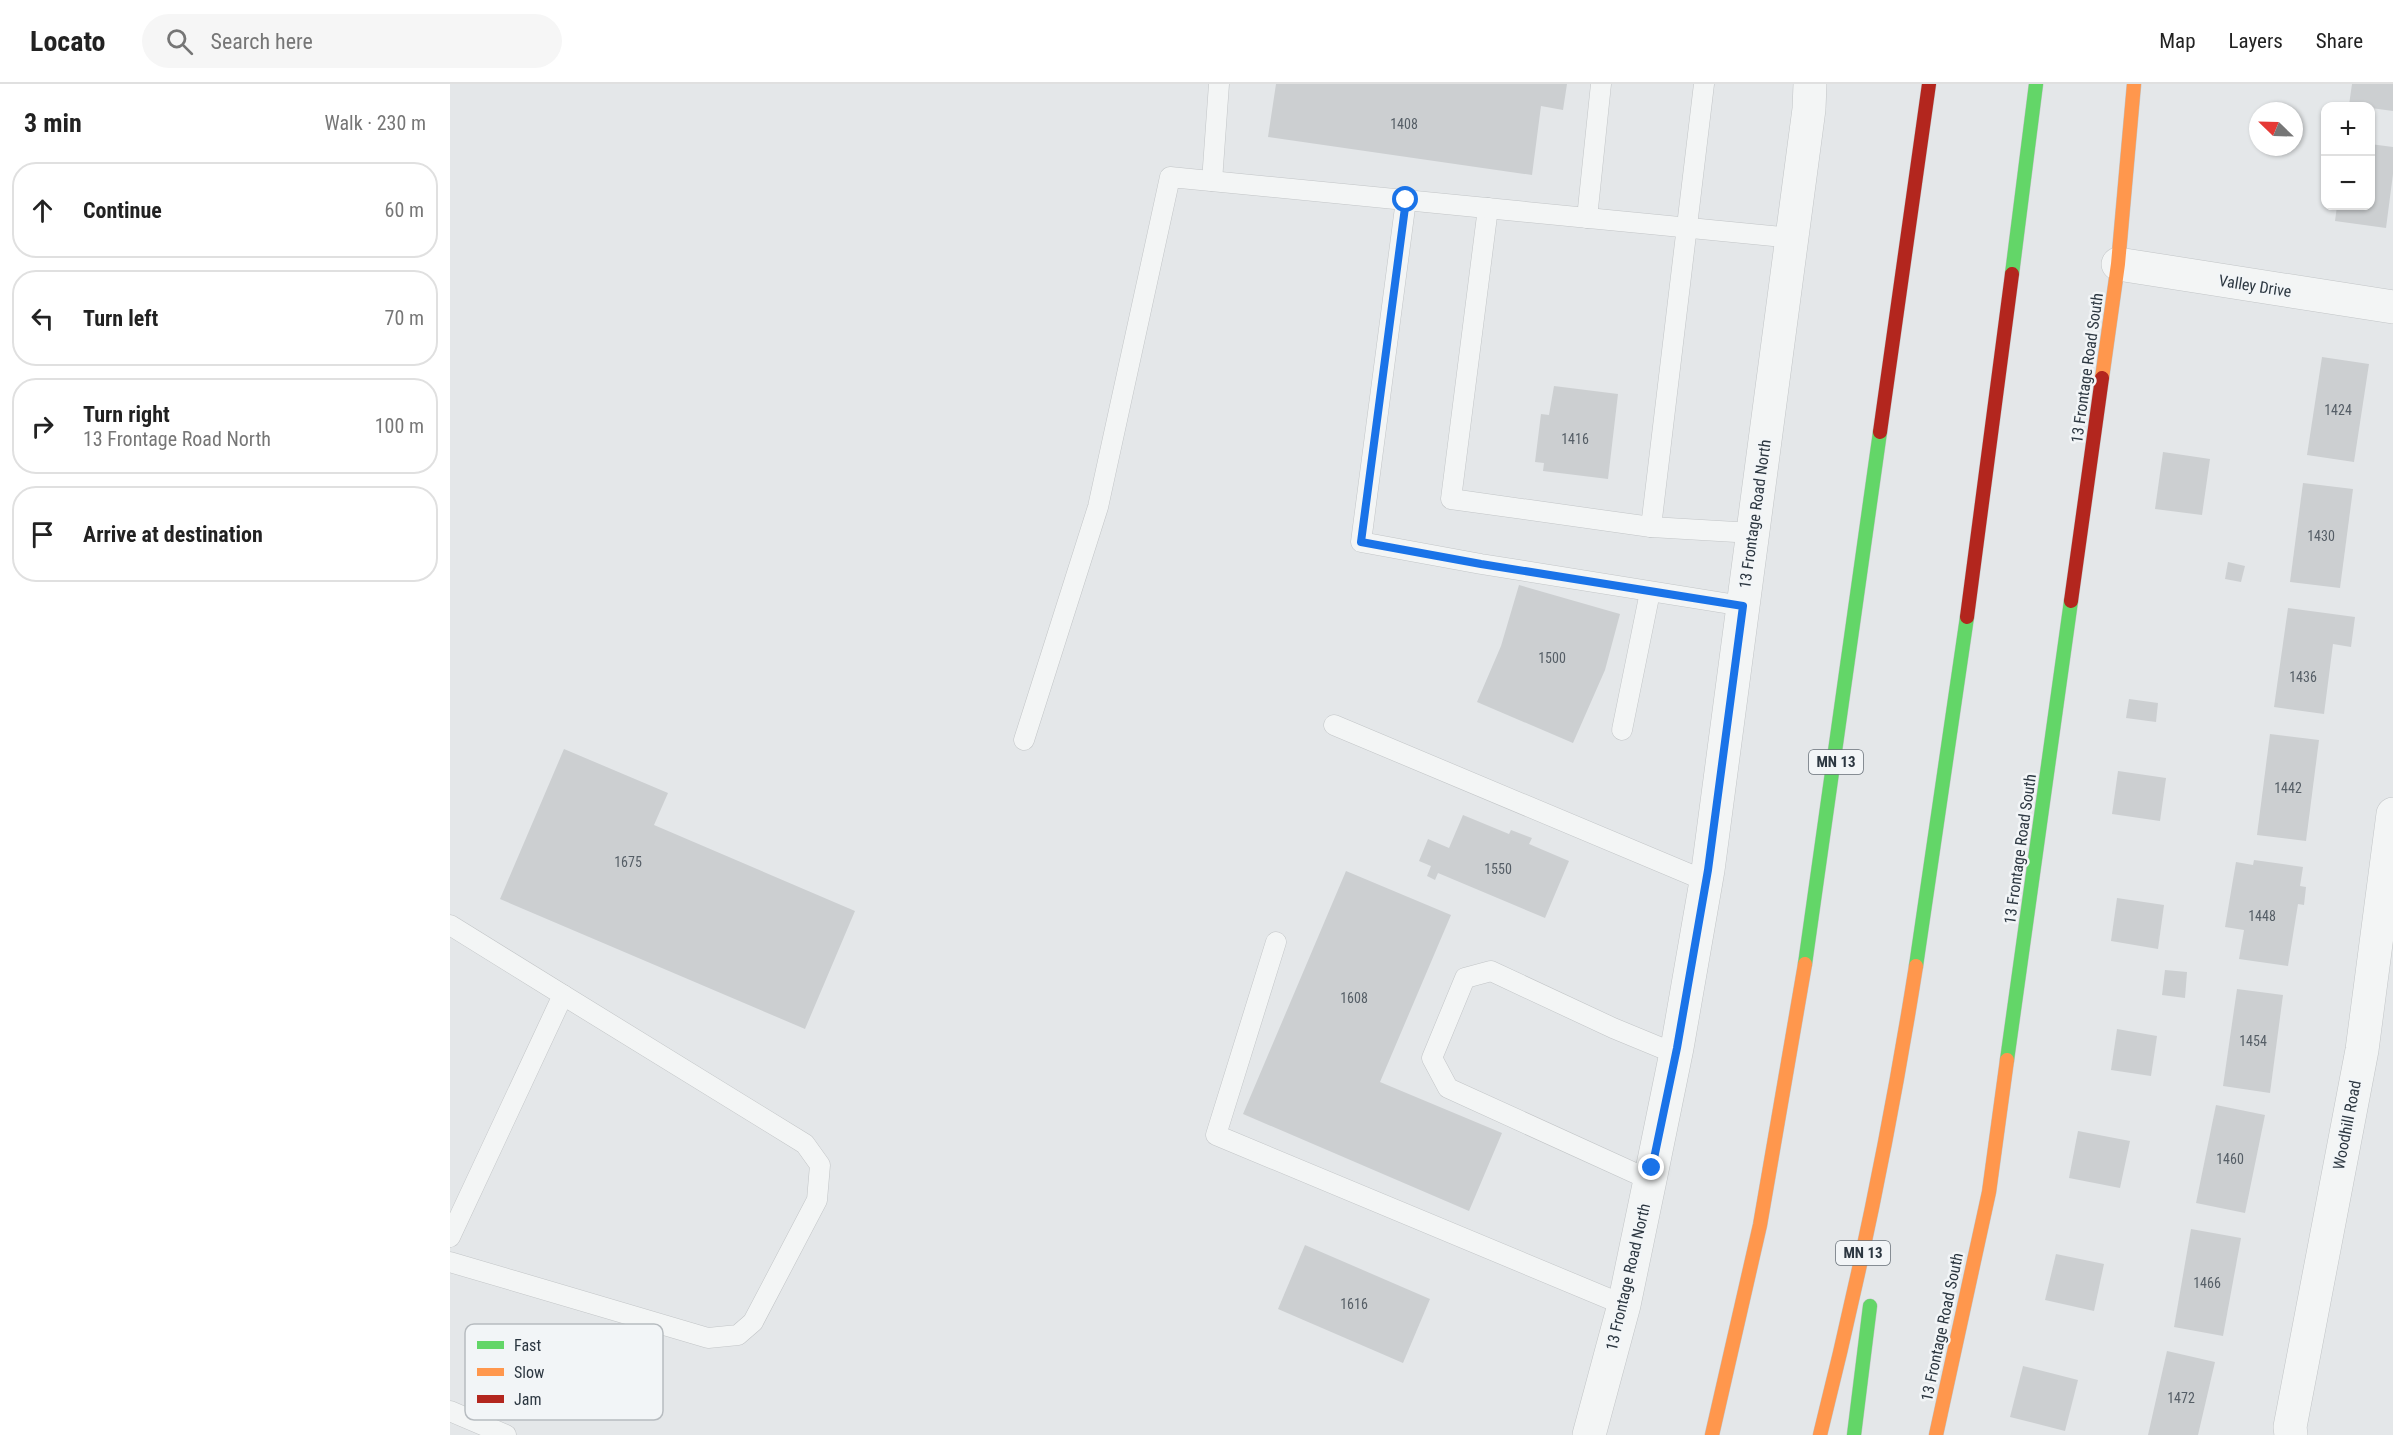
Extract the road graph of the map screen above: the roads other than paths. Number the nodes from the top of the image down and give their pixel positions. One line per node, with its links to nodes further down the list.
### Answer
1 (1219, 84): 8 (lane)
2 (1601, 84): 11 (lane)
3 (1704, 84): 12 (lane)
4 (1810, 84): 13 (street, 13 Frontage Road North)
5 (1929, 84): 43 (main road, MN 13)
6 (2036, 84): 29 (main road, MN 13)
7 (2134, 84): 14 (main road, 13 Frontage Road South)
8 (1212, 181): 9 (lane); 22 (lane)
9 (1406, 200): 10 (lane); 18 (lane)
10 (1488, 208): 11 (lane); 16 (lane)
11 (1587, 218): 12 (lane)
12 (1688, 228): 13 (lane); 16 (lane)
13 (1792, 238): 17 (street, 13 Frontage Road North)
14 (2118, 264): 15 (street, Valley Drive); 46 (main road, 13 Frontage Road South)
15 (2393, 307)
16 (1651, 526): 17 (lane)
17 (1753, 533): 19 (street, 13 Frontage Road North)
18 (1650, 592): 19 (lane); 21 (lane)
19 (1743, 606): 24 (street, 13 Frontage Road North)
20 (1334, 725): 24 (lane)
21 (1622, 730)
22 (1024, 740)
23 (2393, 814): 47 (street, Woodhill Road)
24 (1706, 881): 28 (street, 13 Frontage Road North)
25 (450, 925): 27 (lane)
26 (1276, 942): 35 (lane)
27 (563, 995): 31 (lane); 37 (lane)
28 (1676, 1054): 30 (street, 13 Frontage Road North); 30 (lane)
29 (1900, 1070): 32 (main road); 44 (main road, MN 13)
30 (1650, 1180): 35 (street, 13 Frontage Road North)
31 (450, 1237)
32 (1876, 1259)
33 (450, 1262): 36 (lane)
34 (1871, 1294): 45 (main road)
35 (1623, 1305): 42 (street, 13 Frontage Road North)
36 (660, 1324)
37 (663, 1325)
38 (450, 1411): 39 (lane)
39 (465, 1417)
40 (471, 1420): 41 (lane)
41 (506, 1435)
42 (1589, 1435)
43 (1712, 1435)
44 (1820, 1435)
45 (1854, 1435)
46 (1936, 1435)
47 (2292, 1435)

